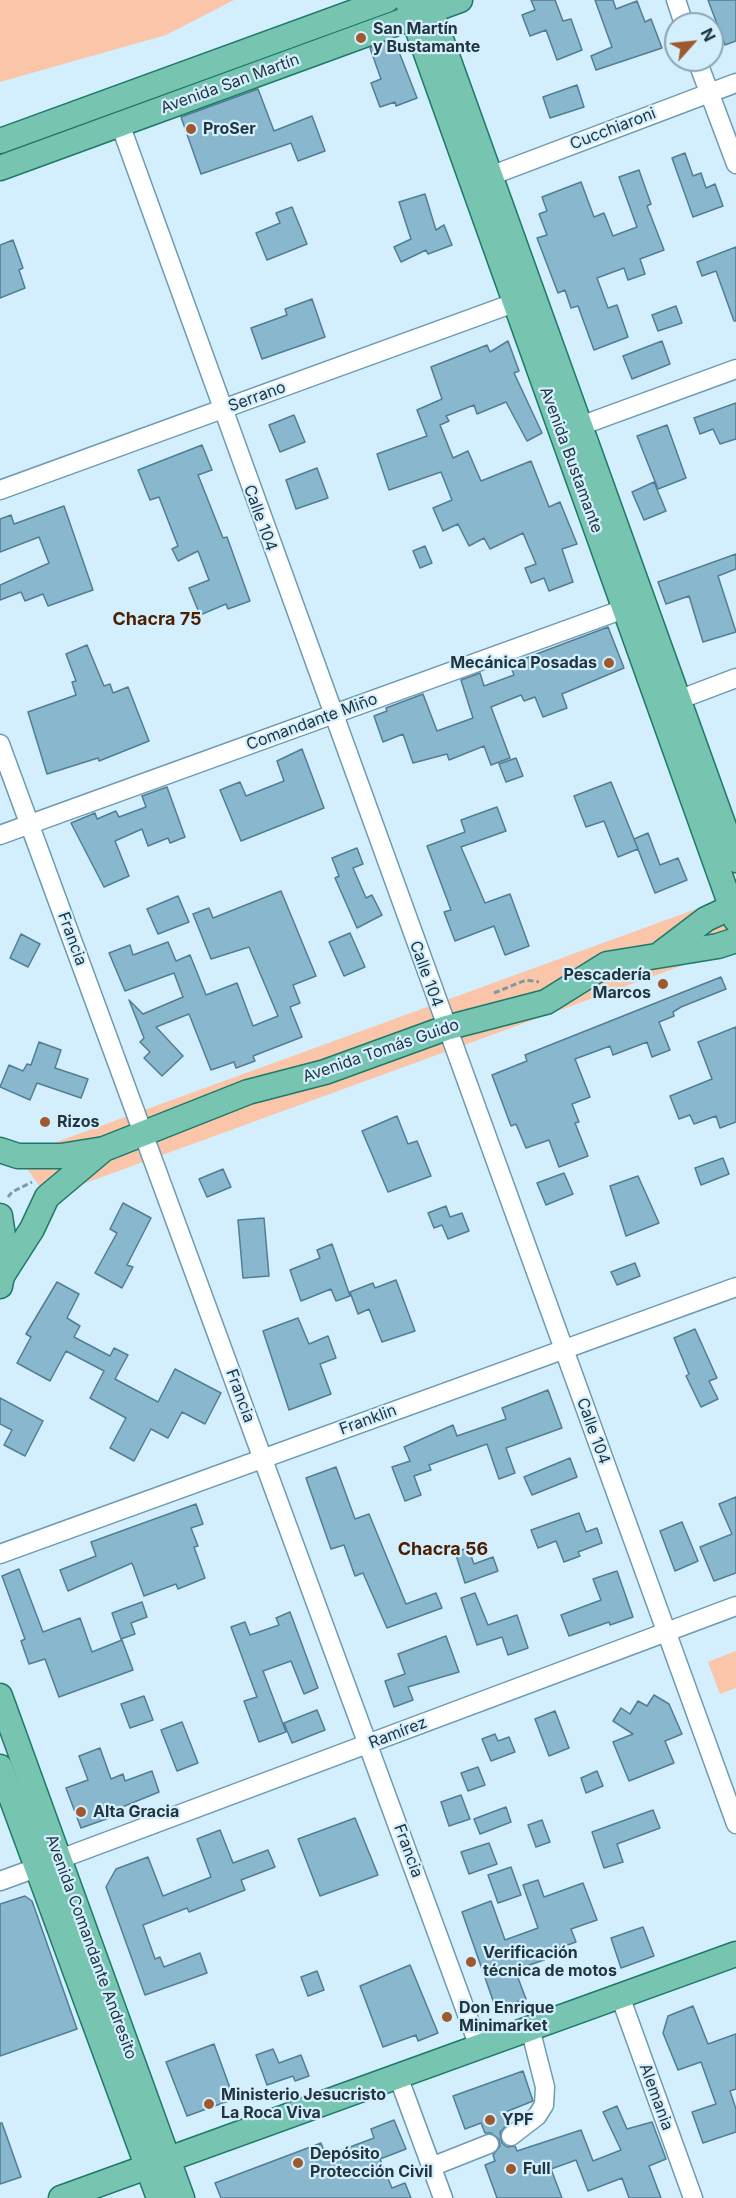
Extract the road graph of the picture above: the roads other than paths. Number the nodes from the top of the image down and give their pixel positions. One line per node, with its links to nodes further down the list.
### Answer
1 (387, 0): 8 (main road, Avenida San Martín)
2 (460, 0): 3 (main road, Avenida San Martín)
3 (420, 7): 7 (main road, Avenida San Martín); 11 (main road, Avenida Bustamante); 12 (main road, Avenida Bustamante)
4 (701, 72): 6 (street)
5 (736, 83): 6 (street, Cucchiaroni)
6 (709, 93): 9 (street); 11 (street, Cucchiaroni)
7 (120, 124): 10 (main road, Avenida San Martín); 14 (street, Calle 104)
8 (0, 141)
9 (736, 164)
10 (0, 168)
11 (490, 176): 15 (main road, Avenida Bustamante)
12 (514, 303): 14 (street, Serrano); 17 (main road, Avenida Bustamante)
13 (736, 369): 15 (street)
14 (221, 410): 16 (street, Serrano); 20 (street, Calle 104)
15 (580, 426): 19 (main road, Avenida Bustamante)
16 (0, 490)
17 (624, 609): 20 (street, Comandante Miño); 25 (main road, Avenida Bustamante)
18 (736, 678): 19 (street)
19 (678, 699): 24 (main road, Avenida Bustamante)
20 (332, 714): 22 (street, Comandante Miño); 28 (street, Calle 104)
21 (0, 744): 22 (street, Francia)
22 (29, 824): 23 (street, Comandante Miño); 29 (street, Francia)
23 (0, 835)
24 (736, 860)
25 (734, 910): 27 (main road, Avenida Tomás Guido)
26 (736, 940): 27 (main road, Avenida Tomás Guido)
27 (656, 957): 28 (main road, Avenida Tomás Guido)
28 (446, 1028): 29 (main road, Avenida Tomás Guido); 35 (street, Calle 104)
29 (143, 1133): 30 (main road, Avenida Tomás Guido); 36 (street, Francia)
30 (104, 1149): 31 (main road, Avenida Tomás Guido); 33 (main road, Avenida Tomás Guido)
31 (0, 1150)
32 (0, 1216): 33 (main road, Avenida Tomás Guido)
33 (1, 1281)
34 (736, 1287): 35 (street, Franklin)
35 (563, 1350): 36 (street, Franklin); 39 (street, Calle 104)
36 (262, 1459): 37 (street, Franklin); 41 (street, Francia)
37 (0, 1554)
38 (736, 1606): 39 (street, Ramírez)
39 (668, 1632): 41 (street, Ramírez); 43 (street, Calle 104)
40 (0, 1696): 44 (main road, Avenida Comandante Andresito)
41 (369, 1743): 44 (street, Ramírez); 50 (street, Francia)
42 (0, 1767): 45 (main road, Avenida Comandante Andresito)
43 (736, 1824)
44 (60, 1859): 54 (main road, Avenida Comandante Andresito)
45 (36, 1868): 46 (street); 54 (main road, Avenida Comandante Andresito)
46 (0, 1881)
47 (736, 1954): 48 (main road)
48 (620, 1996): 49 (main road); 60 (street, Alemania)
49 (530, 2028): 50 (main road); 52 (street)
50 (479, 2047): 51 (main road)
51 (398, 2076): 54 (main road); 55 (street)
52 (511, 2136)
53 (489, 2144): 55 (street)
54 (158, 2163): 56 (main road); 57 (main road, Avenida Comandante Andresito); 58 (main road, Avenida Comandante Andresito)
55 (431, 2166): 59 (street)
56 (62, 2198)
57 (159, 2198)
58 (182, 2198)
59 (443, 2198)
60 (693, 2198)

